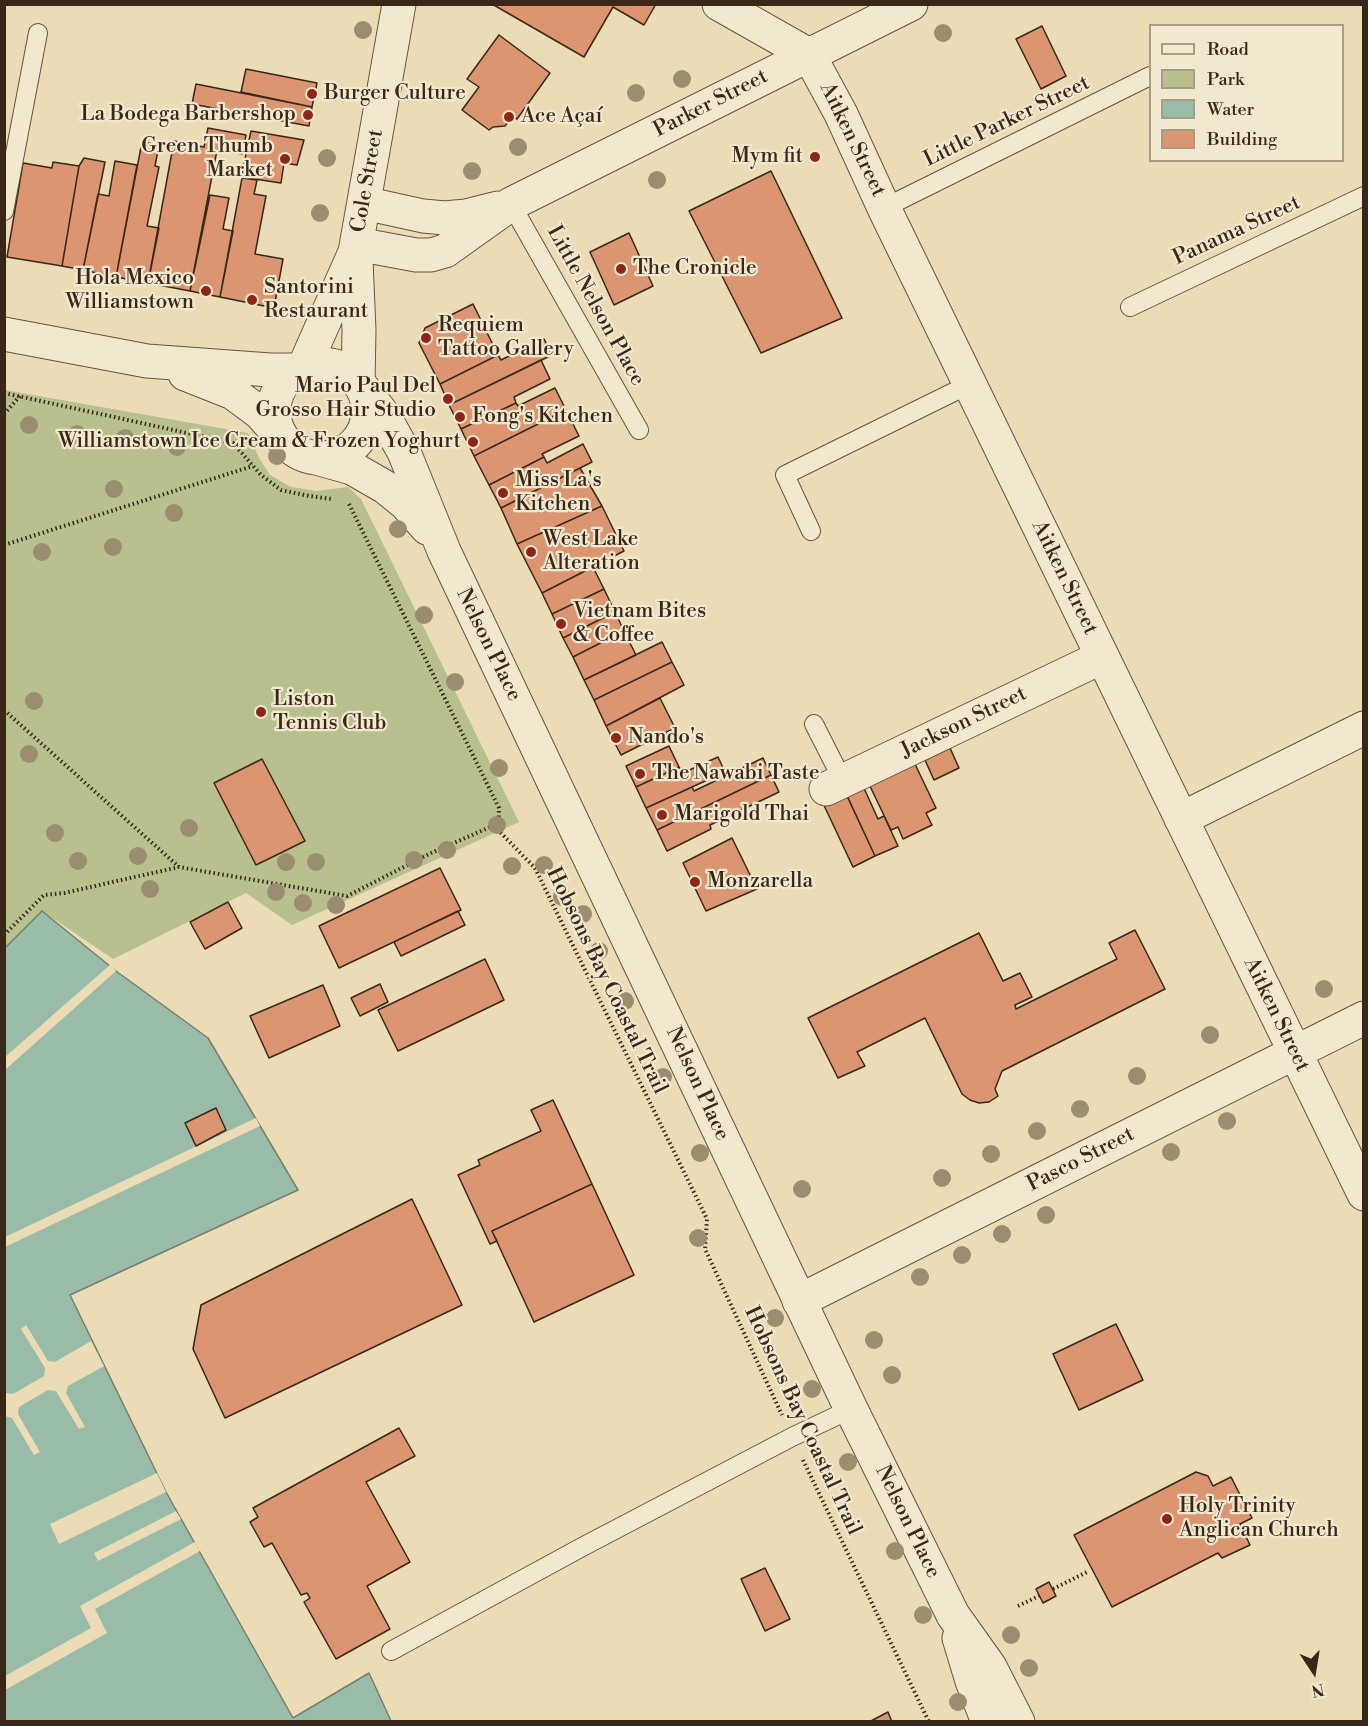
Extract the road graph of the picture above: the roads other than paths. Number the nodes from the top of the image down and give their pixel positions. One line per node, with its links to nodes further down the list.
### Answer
1 (399, 4): 8 (street, Cole Street)
2 (719, 4): 5 (street)
3 (911, 4): 5 (street, Parker Street)
4 (38, 33): 11 (lane)
5 (809, 55): 9 (street, Parker Street); 10 (street, Aitken Street)
6 (1149, 76): 10 (lane, Little Parker Street)
7 (1364, 196): 13 (lane, Panama Street)
8 (364, 203): 9 (street, Parker Street); 12 (street, Cole Street)
9 (511, 204): 12 (street, Parker Street); 19 (lane, Little Nelson Place)
10 (884, 208): 18 (street, Aitken Street)
11 (4, 212)
12 (356, 248): 16 (street, Cole Street); 17 (street, Cole Street)
13 (1130, 307)
14 (4, 334): 15 (street)
15 (147, 361): 16 (street); 20 (street)
16 (301, 368): 17 (street); 20 (street)
17 (360, 384): 21 (street); 23 (street, Nelson Place)
18 (970, 384): 22 (lane); 24 (street, Aitken Street)
19 (639, 430)
20 (281, 437): 21 (street)
21 (315, 458): 23 (street, Nelson Place)
22 (811, 531)
23 (444, 551): 32 (street, Nelson Place)
24 (1102, 657): 27 (street, Jackson Street); 28 (street, Aitken Street)
25 (814, 724): 27 (lane)
26 (1364, 728): 28 (street)
27 (834, 785)
28 (1181, 819): 30 (street, Aitken Street)
29 (1364, 1018): 30 (street, Pasco Street)
30 (1295, 1053): 31 (street, Aitken Street); 32 (street, Pasco Street)
31 (1364, 1194)
32 (799, 1301): 33 (street, Nelson Place)
33 (851, 1409): 34 (street, Nelson Place); 35 (lane)
34 (952, 1615): 36 (street, Nelson Place); 37 (street, Nelson Place)
35 (391, 1651)
36 (988, 1722)
37 (1018, 1722)

